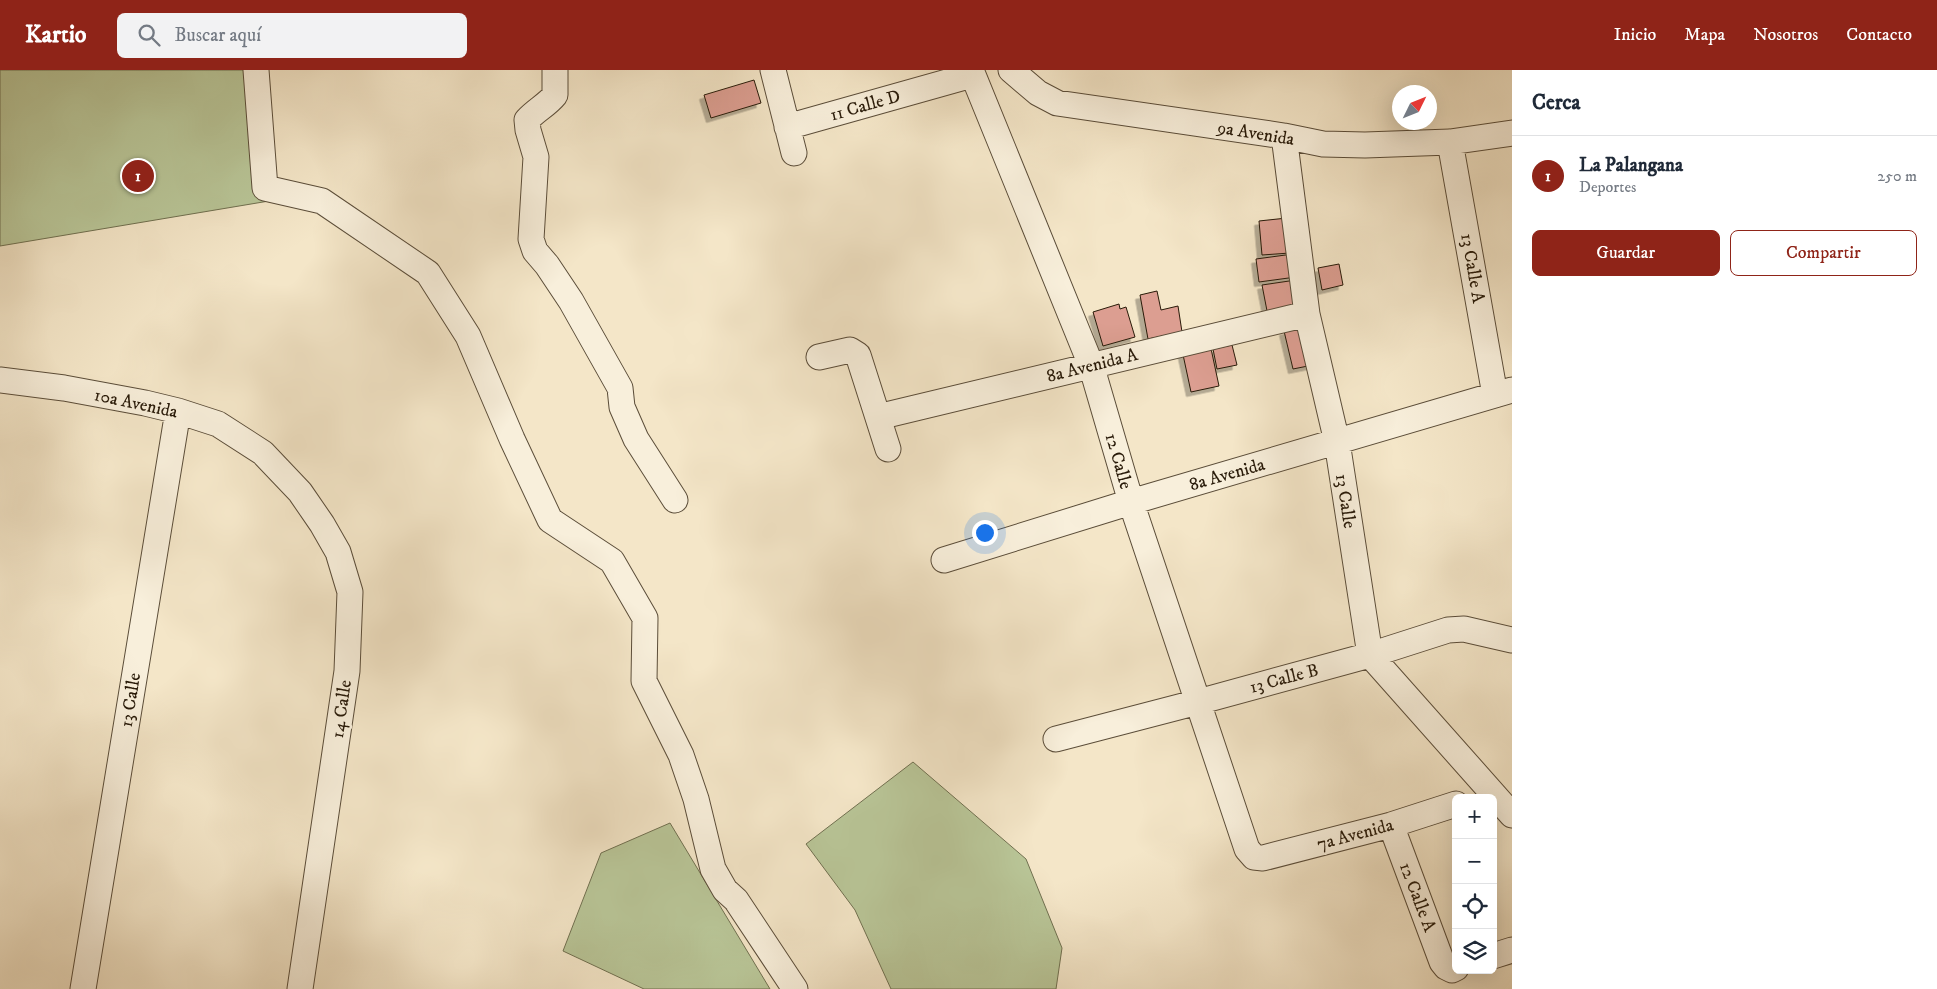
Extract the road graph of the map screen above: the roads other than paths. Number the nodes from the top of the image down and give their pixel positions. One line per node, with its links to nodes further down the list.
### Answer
1 (256, 70): 39 (street)
2 (555, 70): 21 (street)
3 (772, 70): 6 (street)
4 (1011, 70): 8 (street, 9a Avenida)
5 (972, 73): 6 (street, 11 Calle D); 13 (street, 12 Calle)
6 (787, 127): 10 (street)
7 (1512, 134): 9 (street, 9a Avenida)
8 (1284, 136): 9 (street, 9a Avenida); 11 (street, 13 Calle)
9 (1450, 142): 15 (street, 13 Calle A)
10 (794, 153)
11 (1307, 314): 13 (street, 8a Avenida A); 18 (street, 13 Calle)
12 (819, 357): 17 (street)
13 (1091, 365): 17 (street, 8a Avenida A); 22 (street, 12 Calle)
14 (0, 380): 16 (street, 10a Avenida)
15 (1504, 392): 18 (street, 8a Avenida)
16 (178, 411): 20 (street, 10a Avenida); 37 (street, 13 Calle)
17 (878, 417): 19 (street)
18 (1337, 442): 22 (street, 8a Avenida); 25 (street, 13 Calle)
19 (888, 449)
20 (263, 453): 38 (street, 14 Calle)
21 (675, 500)
22 (1131, 502): 23 (street, 8a Avenida); 26 (street, 12 Calle)
23 (944, 560)
24 (1512, 640): 25 (street, 13 Calle B)
25 (1370, 655): 26 (street, 13 Calle B); 28 (street)
26 (1198, 702): 27 (street, 13 Calle B); 33 (street, 12 Calle)
27 (1056, 738)
28 (1482, 794)
29 (1452, 805): 32 (street, 7a Avenida)
30 (1497, 805): 31 (street)
31 (1512, 815)
32 (1390, 826): 33 (street, 7a Avenida); 36 (street, 12 Calle A)
33 (1254, 857)
34 (1512, 950): 35 (street)
35 (1497, 955)
36 (1451, 968)
37 (83, 989)
38 (300, 989)
39 (795, 989)

